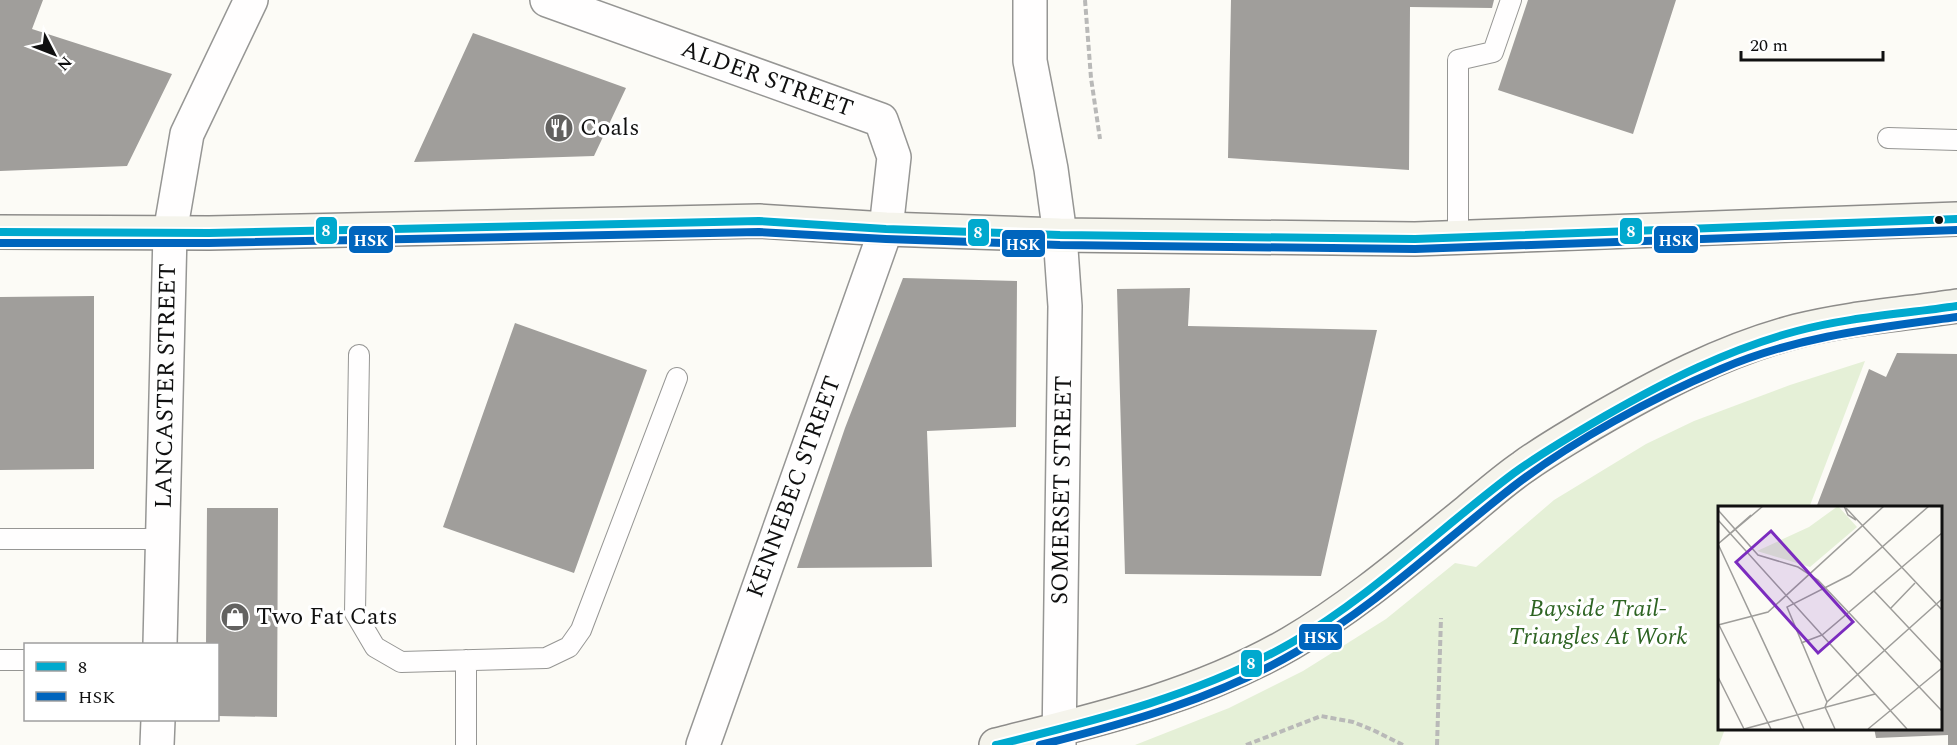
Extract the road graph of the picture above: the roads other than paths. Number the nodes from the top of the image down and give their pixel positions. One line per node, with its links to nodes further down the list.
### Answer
1 (251, 0): 10 (street, LANCASTER STREET)
2 (547, 0): 8 (street, ALDER STREET)
3 (1030, 0): 11 (street)
4 (1510, 0): 12 (lane)
5 (1888, 138): 6 (lane)
6 (1957, 140)
7 (1957, 219): 12 (main road)
8 (886, 229): 10 (main road); 11 (main road); 26 (street, KENNEBEC STREET)
9 (0, 232): 10 (main road)
10 (170, 232): 17 (street, LANCASTER STREET)
11 (1060, 235): 12 (main road); 23 (street, SOMERSET STREET)
12 (1458, 238)
13 (1957, 306): 23 (main road)
14 (359, 355): 21 (lane)
15 (677, 378): 21 (lane)
16 (0, 539): 17 (lane)
17 (162, 539): 18 (street, LANCASTER STREET)
18 (160, 643)
19 (0, 660): 20 (lane)
20 (24, 660)
21 (466, 660): 25 (lane)
22 (158, 721): 24 (street)
23 (1059, 737): 27 (main road)
24 (157, 745)
25 (466, 745)
26 (703, 745)
27 (996, 745)

